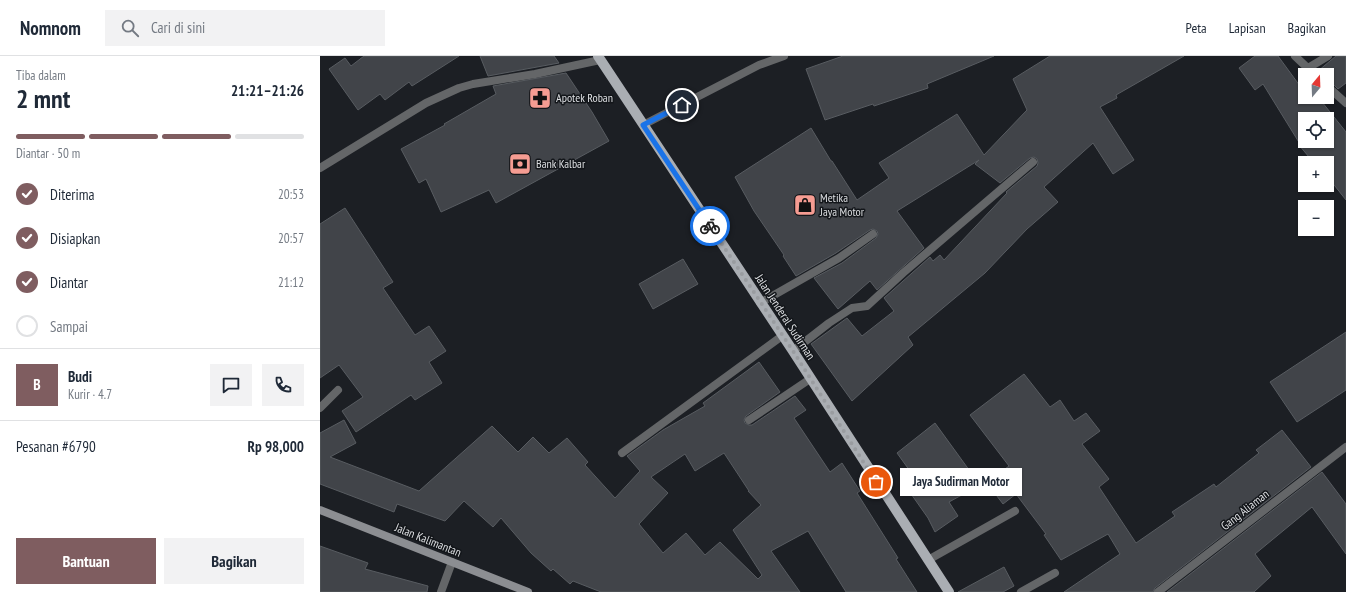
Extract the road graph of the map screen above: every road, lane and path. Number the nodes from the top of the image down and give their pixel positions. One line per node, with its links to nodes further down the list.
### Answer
1 (784, 56): 8 (street)
2 (1294, 56): 5 (street)
3 (1328, 56): 5 (street)
4 (599, 58): 8 (main road, Jalan Jenderal Sudirman); 10 (street)
5 (1308, 68)
6 (1334, 92): 7 (street)
7 (1346, 103)
8 (643, 125): 12 (main road, Jalan Jenderal Sudirman)
9 (1033, 162): 14 (street)
10 (320, 168)
11 (873, 234): 12 (street)
12 (760, 303): 13 (main road, Jalan Jenderal Sudirman)
13 (782, 336): 14 (main road, Jalan Jenderal Sudirman); 20 (street)
14 (793, 351): 15 (main road, Jalan Jenderal Sudirman)
15 (810, 379): 18 (street); 23 (main road, Jalan Jenderal Sudirman)
16 (338, 390): 17 (street)
17 (320, 408)
18 (749, 420)
19 (1346, 447): 30 (street, Gang Aliaman)
20 (622, 453)
21 (320, 510): 24 (main road, Jalan Kalimantan)
22 (1015, 510): 23 (street)
23 (928, 560): 28 (main road, Jalan Jenderal Sudirman)
24 (452, 562): 26 (street); 27 (main road, Jalan Kalimantan)
25 (1055, 573): 29 (street)
26 (441, 592)
27 (528, 592)
28 (949, 592)
29 (1021, 592)
30 (1158, 592)

